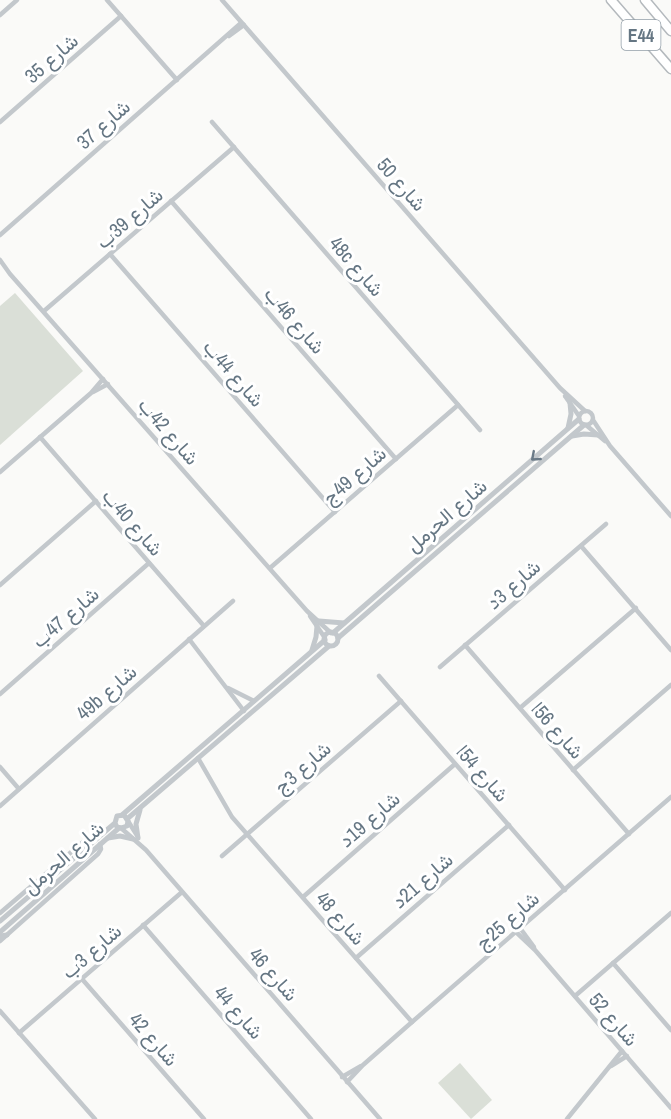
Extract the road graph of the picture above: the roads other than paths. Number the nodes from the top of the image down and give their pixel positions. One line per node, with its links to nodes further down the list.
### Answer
1 (17, 0): 6 (street)
2 (107, 0): 7 (street)
3 (222, 0): 8 (street, شارع 50)
4 (611, 0): 10 (highway, E44)
5 (645, 0): 9 (highway, E44)
6 (0, 15)
7 (121, 16): 11 (street); 12 (street, شارع 35)
8 (243, 24): 11 (street, شارع 37); 22 (street, شارع 50)
9 (671, 31)
10 (671, 69)
11 (177, 80): 16 (street, شارع 37)
12 (0, 122)
13 (212, 122): 14 (street, 48c شارع)
14 (234, 147): 15 (street, شارع 39ب); 25 (street, 48c شارع)
15 (171, 201): 17 (street, شارع 39ب); 36 (street, شارع 46ب)
16 (0, 235)
17 (110, 254): 19 (street, شارع 39ب); 39 (street, شارع 44ب)
18 (0, 262): 19 (street, شارع 42ب)
19 (44, 311): 20 (street, شارع 42ب)
20 (103, 379): 21 (street, شارع 42ب); 23 (street)
21 (108, 384): 23 (street); 44 (street, شارع 42ب)
22 (560, 388): 24 (street, شارع 50); 26 (street, شارع 50)
23 (91, 393): 34 (street)
24 (570, 403): 27 (street, شارع 50); 31 (street)
25 (458, 405): 30 (street, 48c شارع); 36 (street, شارع 49ج)
26 (585, 411): 27 (street); 28 (street, شارع 50)
27 (579, 417): 29 (street, شارع 50); 31 (street, شارع الحرمل)
28 (593, 420): 29 (street); 35 (street, شارع 50)
29 (585, 425): 32 (street, شارع 50); 33 (street, شارع الحرمل)
30 (480, 430)
31 (567, 430): 49 (street, شارع الحرمل, one-way to 49)
32 (598, 435): 33 (street); 35 (street, شارع 50)
33 (570, 436): 51 (street, شارع الحرمل)
34 (40, 437): 37 (street); 38 (street, شارع 40ب)
35 (610, 446): 40 (street)
36 (396, 459): 39 (street, شارع 49ج)
37 (0, 472)
38 (96, 501): 43 (street, شارع 40ب); 45 (street)
39 (334, 512): 44 (street, شارع 49ج)
40 (671, 516)
41 (606, 524): 42 (street, شارع 3د)
42 (581, 546): 47 (street); 54 (street, شارع 3د)
43 (149, 563): 50 (street, شارع 40ب); 61 (street, شارع 47ب)
44 (270, 568): 48 (street, شارع 42ب)
45 (0, 585)
46 (233, 601): 50 (street, 49b شارع)
47 (636, 608): 55 (street); 64 (street)
48 (318, 623): 49 (street); 51 (street, شارع 42ب); 53 (street, شارع 42ب); 56 (street)
49 (344, 623): 51 (street, شارع الحرمل)
50 (204, 626): 52 (street, 49b شارع)
51 (334, 634): 53 (street); 53 (street)
52 (189, 639): 60 (street); 70 (street, 49b شارع)
53 (326, 641): 56 (street, شارع الحرمل); 66 (street, شارع الحرمل)
54 (465, 645): 57 (street, شارع 3د); 64 (street, شارع 56ا)
55 (671, 650)
56 (310, 652): 62 (street, شارع الحرمل)
57 (440, 667)
58 (379, 676): 63 (street, شارع 54ا)
59 (671, 685): 69 (street)
60 (225, 687): 62 (street); 65 (street)
61 (0, 694)
62 (254, 701): 65 (street, شارع الحرمل)
63 (401, 701): 67 (street, شارع 54ا); 79 (street, شارع 3ج)
64 (520, 708): 69 (street, شارع 56ا)
65 (244, 711): 74 (street, شارع الحرمل)
66 (198, 758): 73 (street, شارع الحرمل); 79 (street, شارع 48)
67 (455, 764): 76 (street, شارع 54ا); 86 (street, شارع 19د)
68 (0, 767): 70 (street)
69 (573, 770): 80 (street, شارع 56ا)
70 (19, 789): 72 (street, 49b شارع)
71 (671, 797): 80 (street, شارع 25ج)
72 (0, 806)
73 (142, 807): 74 (street, شارع الحرمل); 81 (street)
74 (126, 818): 75 (street, شارع الحرمل); 77 (street, شارع الحرمل); 81 (street, شارع 46)
75 (115, 823): 77 (street); 78 (street, شارع الحرمل)
76 (508, 825): 84 (street, شارع 54ا); 94 (street, شارع 21د)
77 (120, 828): 81 (street, شارع 46); 82 (street, شارع الحرمل)
78 (105, 831): 87 (street); 89 (street, شارع الحرمل)
79 (248, 834): 83 (street, شارع 3ج); 86 (street, شارع 48)
80 (629, 834): 84 (street, شارع 25ج)
81 (136, 838): 82 (street); 85 (street, شارع 46)
82 (107, 839): 92 (street, شارع الحرمل)
83 (222, 856)
84 (564, 890): 91 (street, شارع 25ج)
85 (182, 892): 90 (street, شارع 3ب); 106 (street, شارع 46)
86 (303, 897): 94 (street, شارع 48)
87 (0, 913)
88 (671, 913): 95 (street)
89 (0, 921)
90 (143, 925): 96 (street, شارع 3ب); 111 (street, شارع 44)
91 (518, 930): 97 (street, شارع 52); 99 (street, شارع 25ج)
92 (2, 934): 93 (street)
93 (0, 941)
94 (356, 958): 99 (street, شارع 48)
95 (613, 963): 97 (street); 100 (street)
96 (82, 979): 101 (street, شارع 3ب); 110 (street, شارع 42)
97 (575, 996): 102 (street, شارع 52)
98 (0, 1011): 101 (street)
99 (412, 1022): 104 (street, شارع 25ج)
100 (671, 1030)
101 (20, 1033): 109 (street)
102 (622, 1051): 103 (street, شارع 52); 105 (street)
103 (627, 1056): 105 (street); 108 (street, شارع 52)
104 (363, 1065): 106 (street, شارع 25ج); 107 (street, شارع 25ج)
105 (611, 1066): 113 (street)
106 (342, 1077): 107 (street, شارع 46)
107 (347, 1082): 112 (street, شارع 46)
108 (671, 1108)
109 (94, 1119)
110 (204, 1119)
111 (311, 1119)
112 (380, 1119)
113 (567, 1119)

